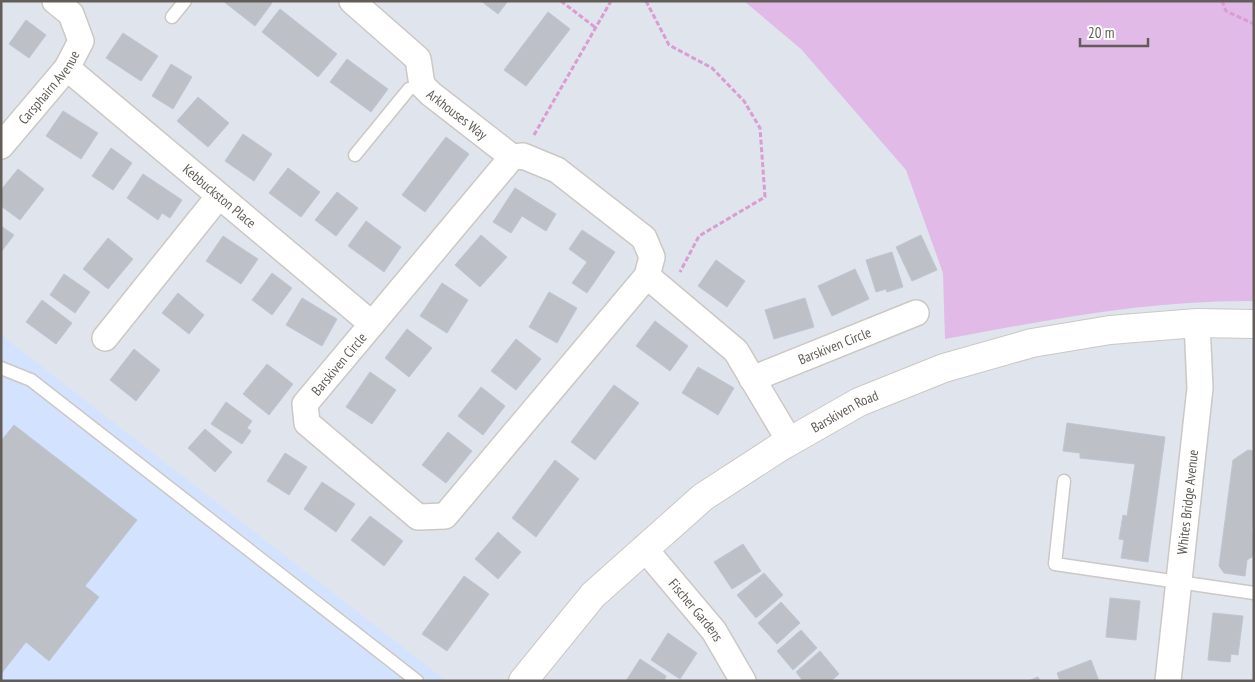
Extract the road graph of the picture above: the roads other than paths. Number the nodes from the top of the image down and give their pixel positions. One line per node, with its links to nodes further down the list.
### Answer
1 (55, 1): 5 (street, Carsphairn Avenue)
2 (185, 1): 4 (lane)
3 (352, 1): 6 (street, Arkhouses Way)
4 (172, 17)
5 (67, 68): 7 (street, Carsphairn Avenue); 10 (street, Kebbuckston Place)
6 (422, 85): 8 (lane); 9 (street, Arkhouses Way)
7 (1, 146)
8 (355, 155)
9 (517, 157): 11 (street); 14 (street, Barskiven Circle)
10 (220, 196): 14 (street, Kebbuckston Place); 16 (street)
11 (647, 276): 14 (street, Barskiven Circle); 18 (street)
12 (916, 313): 18 (street, Barskiven Circle)
13 (1197, 322): 15 (street, Barskiven Road); 19 (street, Barskiven Road); 22 (street, Whites Bridge Avenue)
14 (372, 324)
15 (1254, 324)
16 (105, 338)
17 (1, 368): 25 (lane)
18 (752, 378): 19 (street)
19 (790, 442): 21 (street, Barskiven Road)
20 (1064, 481): 22 (lane)
21 (644, 548): 24 (street, Fischer Gardens); 26 (street, Barskiven Road)
22 (1179, 581): 23 (lane); 27 (street, Whites Bridge Avenue)
23 (1254, 593)
24 (741, 680)
25 (417, 681)
26 (522, 681)
27 (1168, 681)

